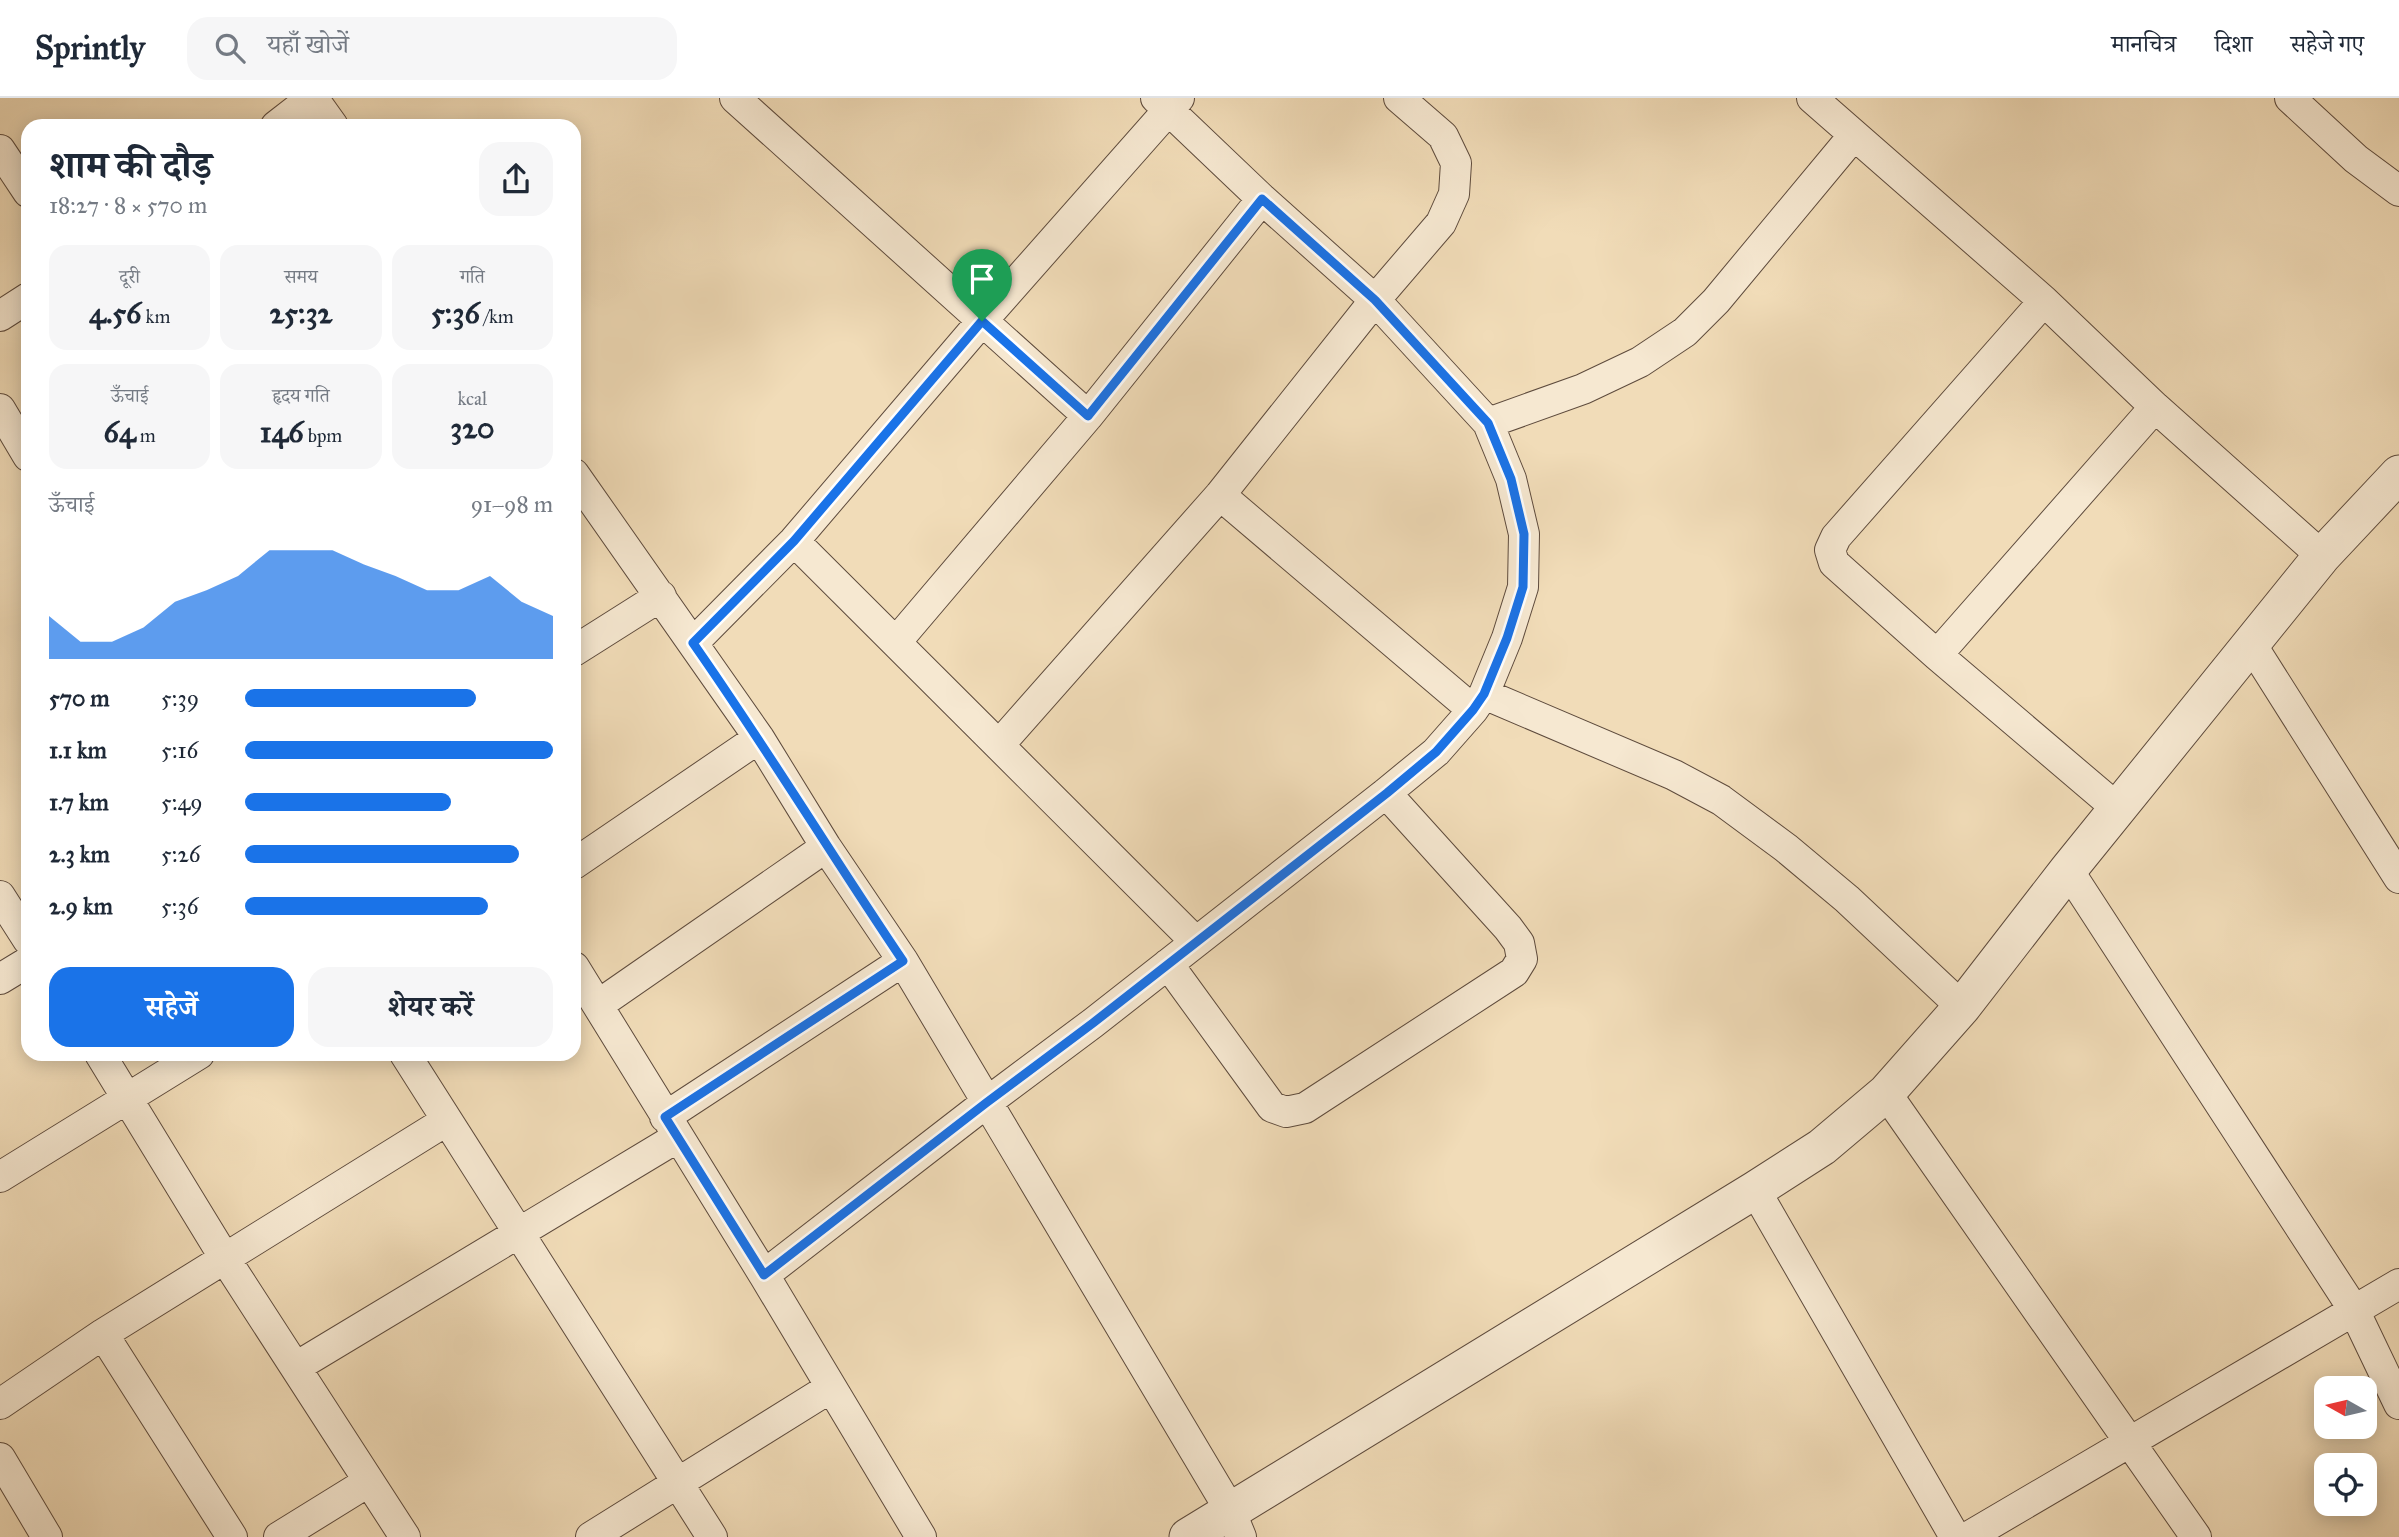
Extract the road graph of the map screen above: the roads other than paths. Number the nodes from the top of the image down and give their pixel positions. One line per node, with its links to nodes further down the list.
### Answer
1 (312, 98): 7 (street); 8 (street)
2 (735, 98): 18 (street)
3 (1399, 98): 14 (street)
4 (1812, 98): 9 (street)
5 (2290, 98): 12 (street)
6 (1168, 102): 13 (street); 18 (street)
7 (285, 119)
8 (327, 119)
9 (1854, 135): 15 (street); 22 (street)
10 (0, 150): 11 (street)
11 (21, 182)
12 (2399, 191)
13 (1262, 199): 14 (street); 21 (street)
14 (1375, 300): 22 (street); 26 (street)
15 (2044, 301): 19 (street); 34 (street)
16 (21, 302): 17 (street)
17 (0, 316)
18 (982, 321): 21 (street); 27 (street)
19 (2155, 407): 28 (street); 34 (street)
20 (0, 409): 23 (street)
21 (1088, 416): 30 (street)
22 (1488, 423): 35 (street)
23 (21, 444)
24 (2399, 474): 28 (street)
25 (581, 495): 29 (street)
26 (1220, 495): 35 (street); 37 (street)
27 (794, 541): 30 (street); 31 (street)
28 (2322, 556): 32 (street)
29 (661, 596): 31 (street); 33 (street)
30 (896, 642): 37 (street)
31 (693, 643): 36 (street)
32 (2251, 644): 39 (street); 43 (street)
33 (581, 647)
34 (1937, 655): 39 (street)
35 (1479, 702): 38 (street); 53 (street)
36 (759, 738): 40 (street); 41 (street)
37 (999, 744): 46 (street)
38 (1387, 793): 46 (street); 48 (street)
39 (2118, 808): 42 (street)
40 (826, 847): 47 (street); 52 (street)
41 (581, 859)
42 (2068, 870): 53 (street); 68 (street)
43 (2399, 878)
44 (0, 896): 45 (street)
45 (21, 929)
46 (1196, 942): 48 (street)
47 (903, 961): 59 (street); 61 (street)
48 (1168, 964): 59 (street)
49 (21, 966): 51 (street)
50 (581, 978): 52 (street)
51 (0, 979)
52 (598, 1005): 61 (street)
53 (1962, 1007): 57 (street)
54 (104, 1061): 58 (street)
55 (188, 1061): 58 (street)
56 (409, 1061): 60 (street)
57 (1886, 1093): 63 (street); 74 (street)
58 (128, 1098): 62 (street); 65 (street)
59 (986, 1103): 66 (street); 78 (street)
60 (446, 1121): 64 (street); 65 (street)
61 (672, 1127): 64 (street); 66 (street)
62 (0, 1177)
63 (1755, 1190): 78 (street); 87 (street)
64 (519, 1232): 70 (street); 77 (street)
65 (224, 1257): 69 (street); 70 (street)
66 (764, 1275): 71 (street)
67 (2399, 1284): 68 (street)
68 (2354, 1310): 73 (street); 74 (street)
69 (103, 1334): 72 (street); 80 (street)
70 (296, 1367): 76 (street)
71 (830, 1388): 77 (street); 85 (street)
72 (0, 1404)
73 (2399, 1404)
74 (2130, 1442): 88 (street); 89 (street)
75 (0, 1458): 79 (street)
76 (368, 1482): 81 (street); 82 (street)
77 (679, 1484): 83 (street); 84 (street)
78 (1235, 1524): 86 (street)
79 (47, 1537)
80 (232, 1537)
81 (279, 1537)
82 (405, 1537)
83 (591, 1537)
84 (712, 1537)
85 (921, 1537)
86 (1188, 1537)
87 (1955, 1537)
88 (1968, 1537)
89 (2196, 1537)

